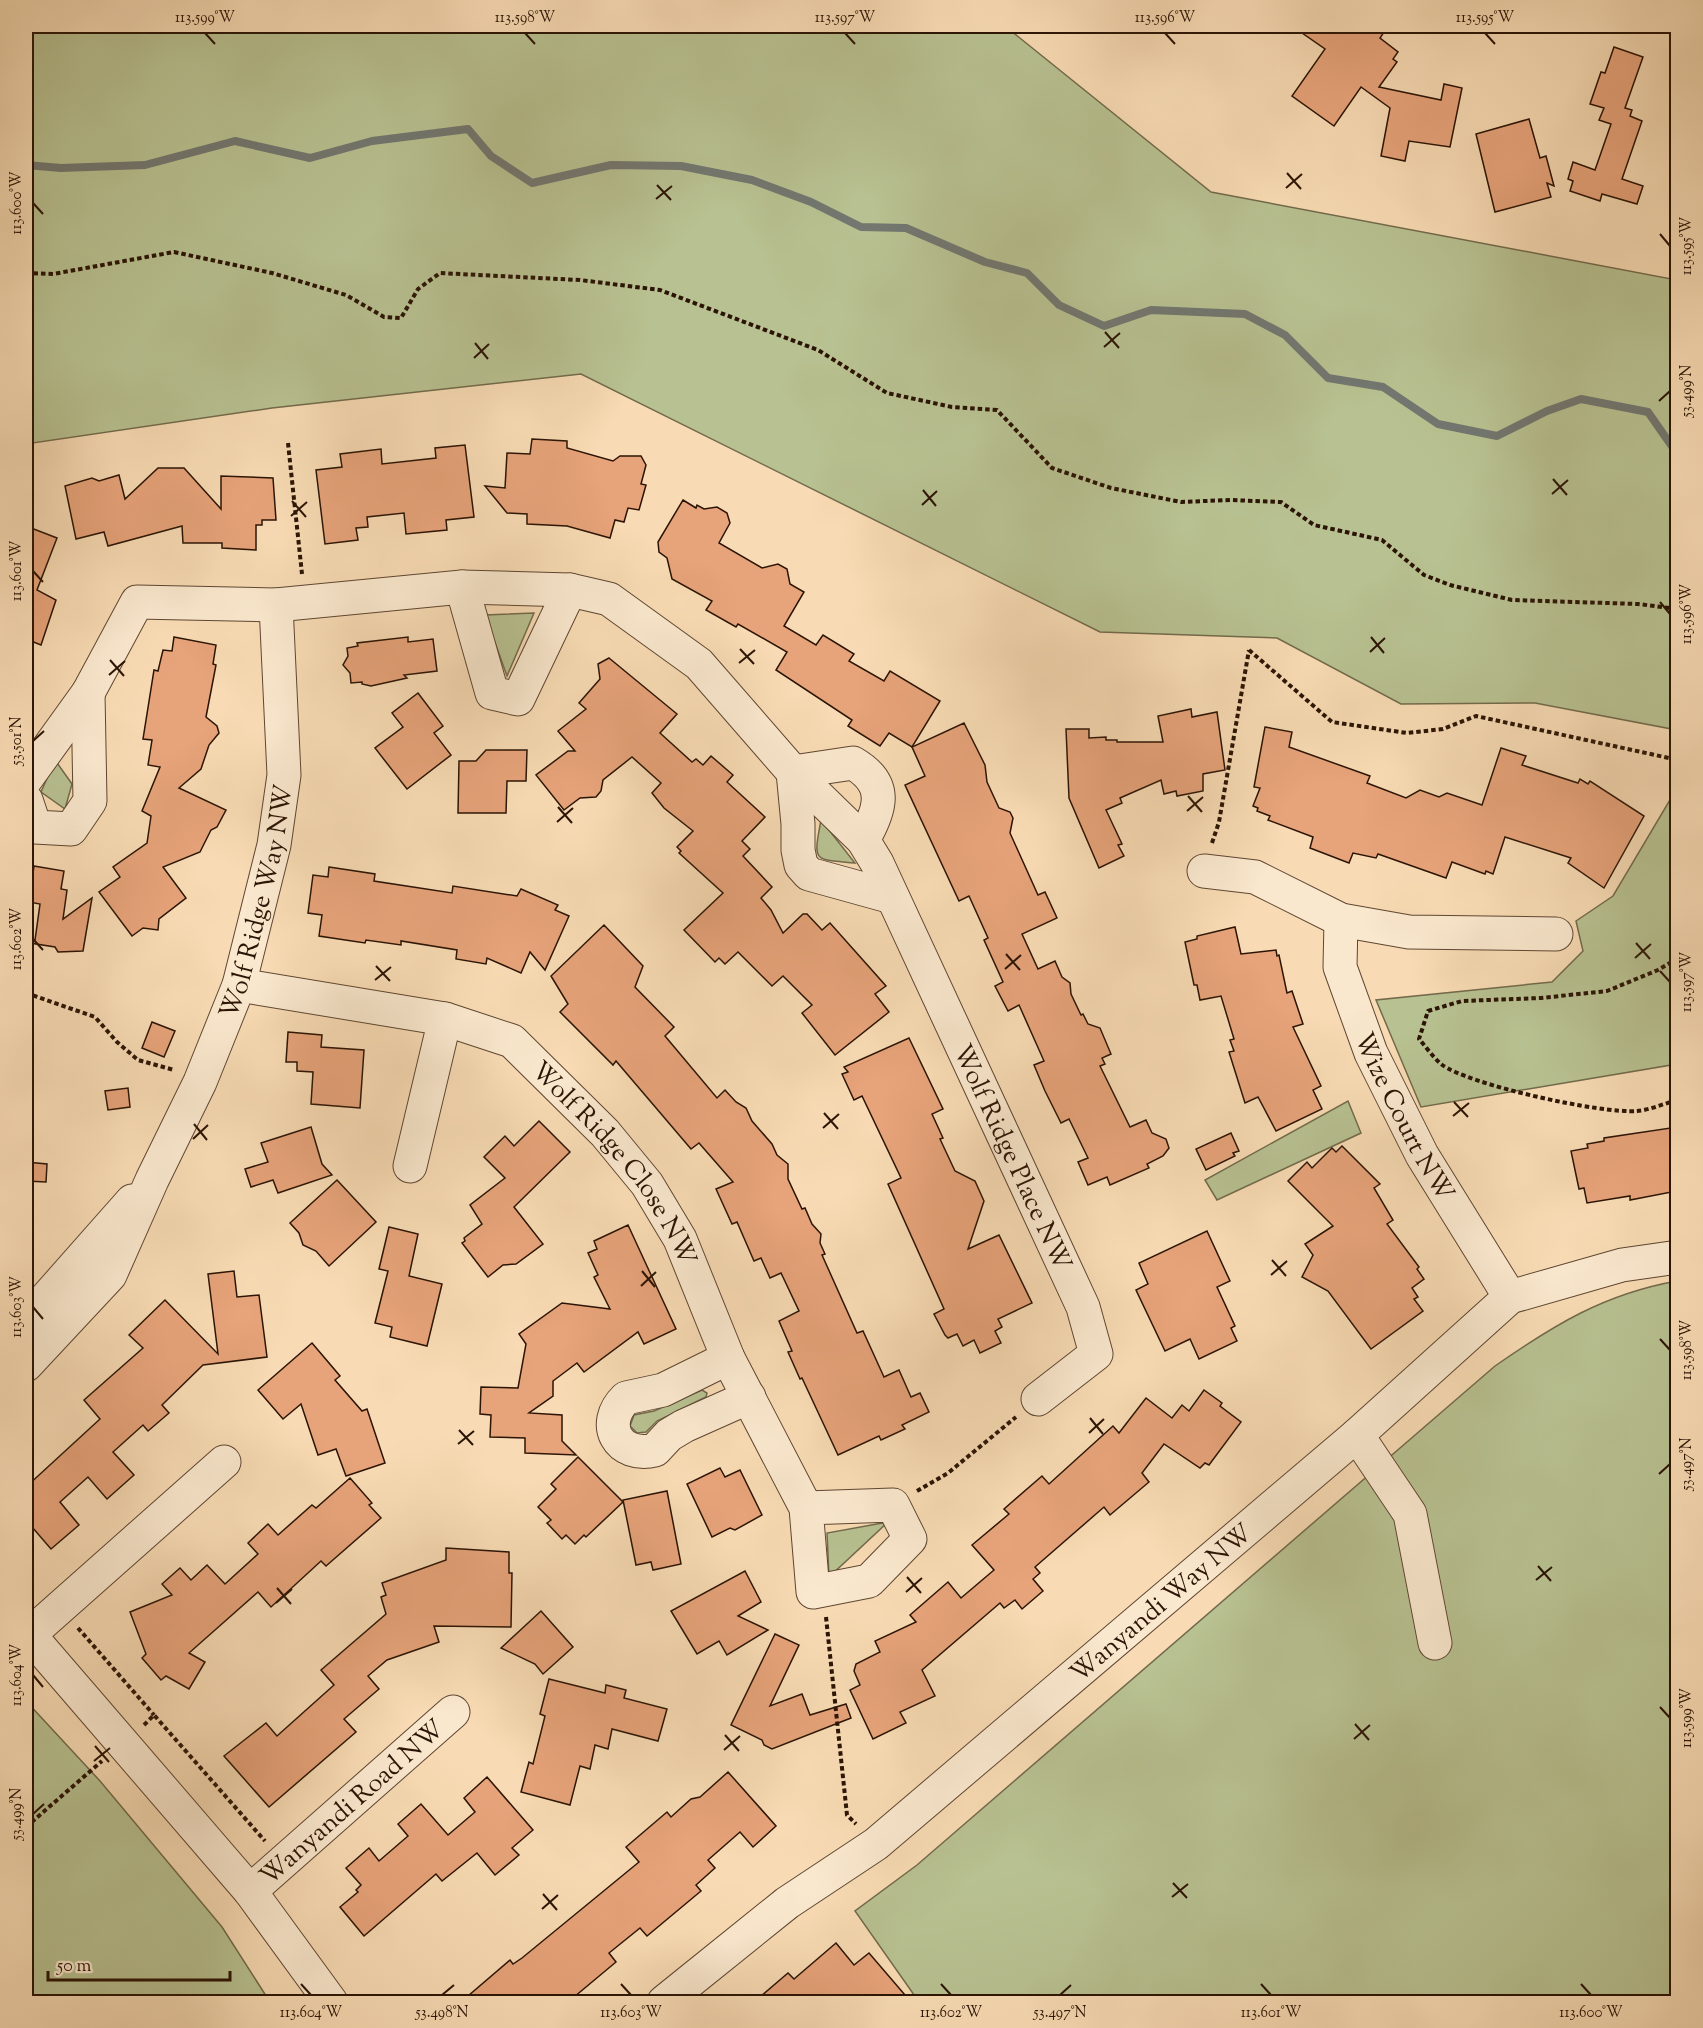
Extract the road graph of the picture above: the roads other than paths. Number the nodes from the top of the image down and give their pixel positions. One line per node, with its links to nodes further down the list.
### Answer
1 (462, 587): 2 (street, Wolf Ridge Place NW); 2 (street); 3 (street, Wolf Ridge Place NW)
2 (570, 590): 5 (street, Wolf Ridge Place NW)
3 (291, 603): 4 (street, Wolf Ridge Place NW); 13 (street, Wolf Ridge Way NW)
4 (88, 693): 6 (street); 7 (street)
5 (793, 772): 8 (street, Wolf Ridge Place NW); 8 (street); 10 (street)
6 (26, 779)
7 (26, 800)
8 (863, 840): 10 (street, Wolf Ridge Place NW)
9 (1204, 871): 11 (street)
10 (892, 897): 23 (street, Wolf Ridge Place NW)
11 (1341, 920): 12 (street); 18 (street, Wize Court NW)
12 (1556, 934)
13 (239, 984): 14 (street, Wolf Ridge Close NW); 16 (street, Wolf Ridge Way NW)
14 (445, 1020): 15 (street); 20 (street, Wolf Ridge Close NW)
15 (410, 1166)
16 (152, 1180): 19 (street, Wolf Ridge Way NW); 21 (street, Wolf Ridge Way NW)
17 (1677, 1257): 18 (street, Wanyandi Way NW)
18 (1510, 1297): 24 (street, Wanyandi Way NW)
19 (26, 1321)
20 (728, 1358): 22 (street, Wolf Ridge Close NW); 22 (street)
21 (26, 1365)
22 (749, 1397): 26 (street, Wolf Ridge Close NW)
23 (1038, 1399)
24 (1358, 1435): 28 (street); 32 (street, Wanyandi Way NW)
25 (224, 1462): 27 (street, Wanyandi Road NW)
26 (806, 1508): 26 (street, Wolf Ridge Close NW)
27 (27, 1633): 30 (street, Wanyandi Road NW)
28 (1435, 1642)
29 (453, 1712): 30 (street, Wanyandi Road NW)
30 (250, 1892): 31 (street, Wanyandi Road NW)
31 (331, 2002)
32 (664, 2002)

